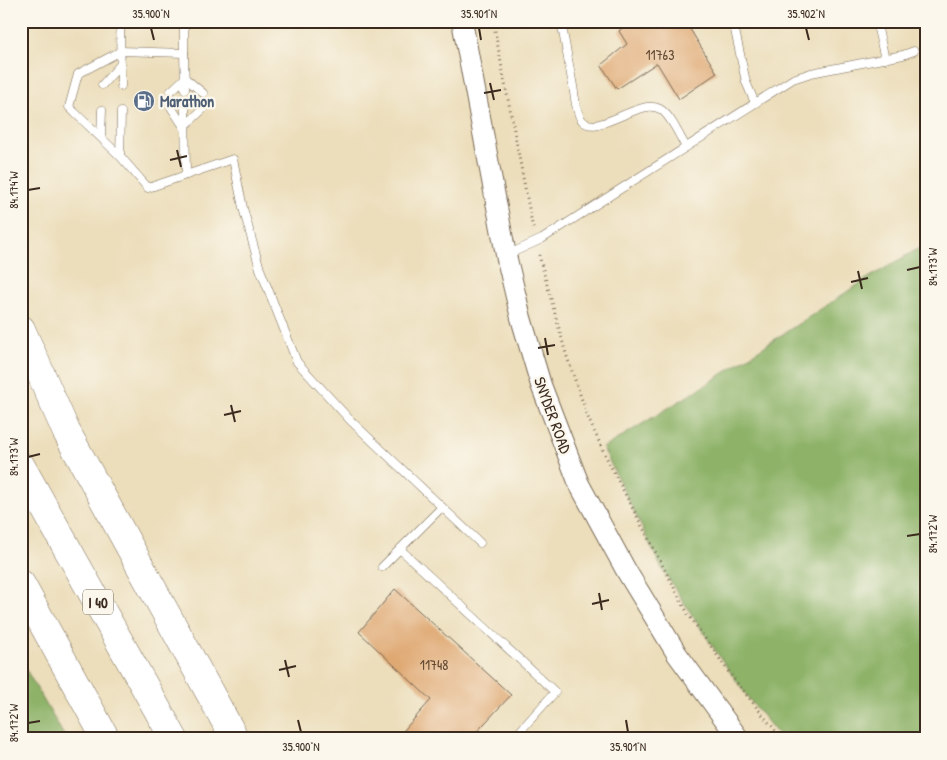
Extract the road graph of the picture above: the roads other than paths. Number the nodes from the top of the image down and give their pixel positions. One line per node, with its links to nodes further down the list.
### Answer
1 (120, 21): 7 (lane)
2 (184, 21): 9 (lane)
3 (561, 21): 26 (lane)
4 (733, 21): 18 (lane)
5 (876, 21): 10 (lane)
6 (461, 22): 29 (street, SNYDER ROAD)
7 (121, 51): 9 (lane); 11 (lane); 25 (lane)
8 (914, 51): 10 (lane)
9 (184, 54): 12 (lane)
10 (884, 59): 18 (lane)
11 (121, 64): 13 (lane); 14 (lane)
12 (185, 78): 15 (lane); 16 (lane); 17 (lane)
13 (102, 85)
14 (121, 86)
15 (185, 89)
16 (171, 91)
17 (203, 93)
18 (755, 103): 26 (lane)
19 (171, 107): 24 (lane)
20 (184, 108): 24 (lane)
21 (203, 109): 24 (lane)
22 (102, 110): 25 (lane)
23 (121, 112): 27 (lane)
24 (184, 127): 28 (lane)
25 (102, 137): 27 (lane)
26 (686, 147): 29 (lane)
27 (120, 156): 28 (lane)
28 (186, 175): 32 (lane)
29 (506, 255): 43 (street, SNYDER ROAD)
30 (21, 329): 41 (highway)
31 (21, 466): 40 (highway, I 40)
32 (442, 507): 33 (lane); 34 (lane)
33 (480, 543)
34 (400, 549): 35 (lane); 42 (lane)
35 (382, 567)
36 (21, 584): 39 (highway)
37 (21, 616): 38 (highway)
38 (102, 739)
39 (106, 739)
40 (174, 739)
41 (235, 739)
42 (513, 739)
43 (739, 739)

